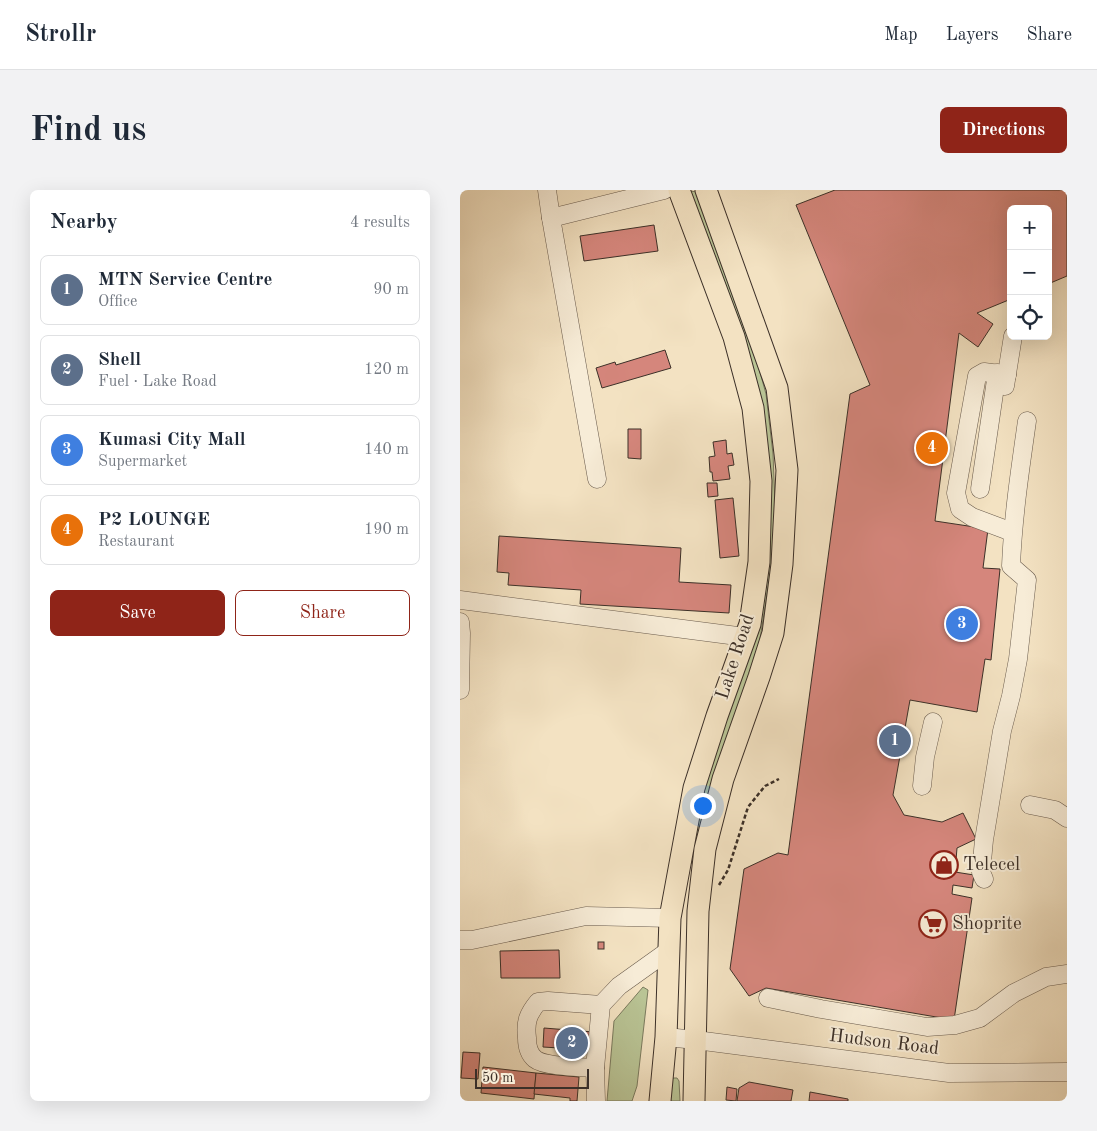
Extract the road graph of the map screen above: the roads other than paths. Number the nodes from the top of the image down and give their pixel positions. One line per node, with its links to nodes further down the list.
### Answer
1 (547, 190): 5 (street)
2 (664, 190): 5 (street)
3 (679, 190): 15 (main road, Lake Road)
4 (706, 190): 29 (main road, Lake Road)
5 (551, 218): 10 (street)
6 (1011, 340): 7 (street)
7 (1002, 374): 8 (street); 11 (street); 12 (street)
8 (1002, 409)
9 (1027, 421): 12 (street)
10 (597, 479)
11 (980, 489)
12 (1012, 532): 21 (street)
13 (460, 600): 15 (street)
14 (460, 622): 16 (street)
15 (745, 637): 22 (main road, Lake Road)
16 (460, 690)
17 (933, 722): 18 (street)
18 (922, 786)
19 (1030, 805): 20 (street)
20 (1067, 818)
21 (984, 878)
22 (670, 918): 23 (street); 24 (main road, Lake Road)
23 (460, 940)
24 (668, 951): 27 (street); 28 (main road, Lake Road)
25 (1067, 974): 26 (street)
26 (768, 998)
27 (601, 1005): 30 (street); 30 (street)
28 (666, 1037): 29 (street, Hudson Road); 33 (main road, Lake Road)
29 (696, 1040): 31 (street, Hudson Road); 34 (main road, Lake Road)
30 (596, 1068): 32 (street)
31 (1067, 1072)
32 (596, 1101)
33 (660, 1101)
34 (694, 1101)

